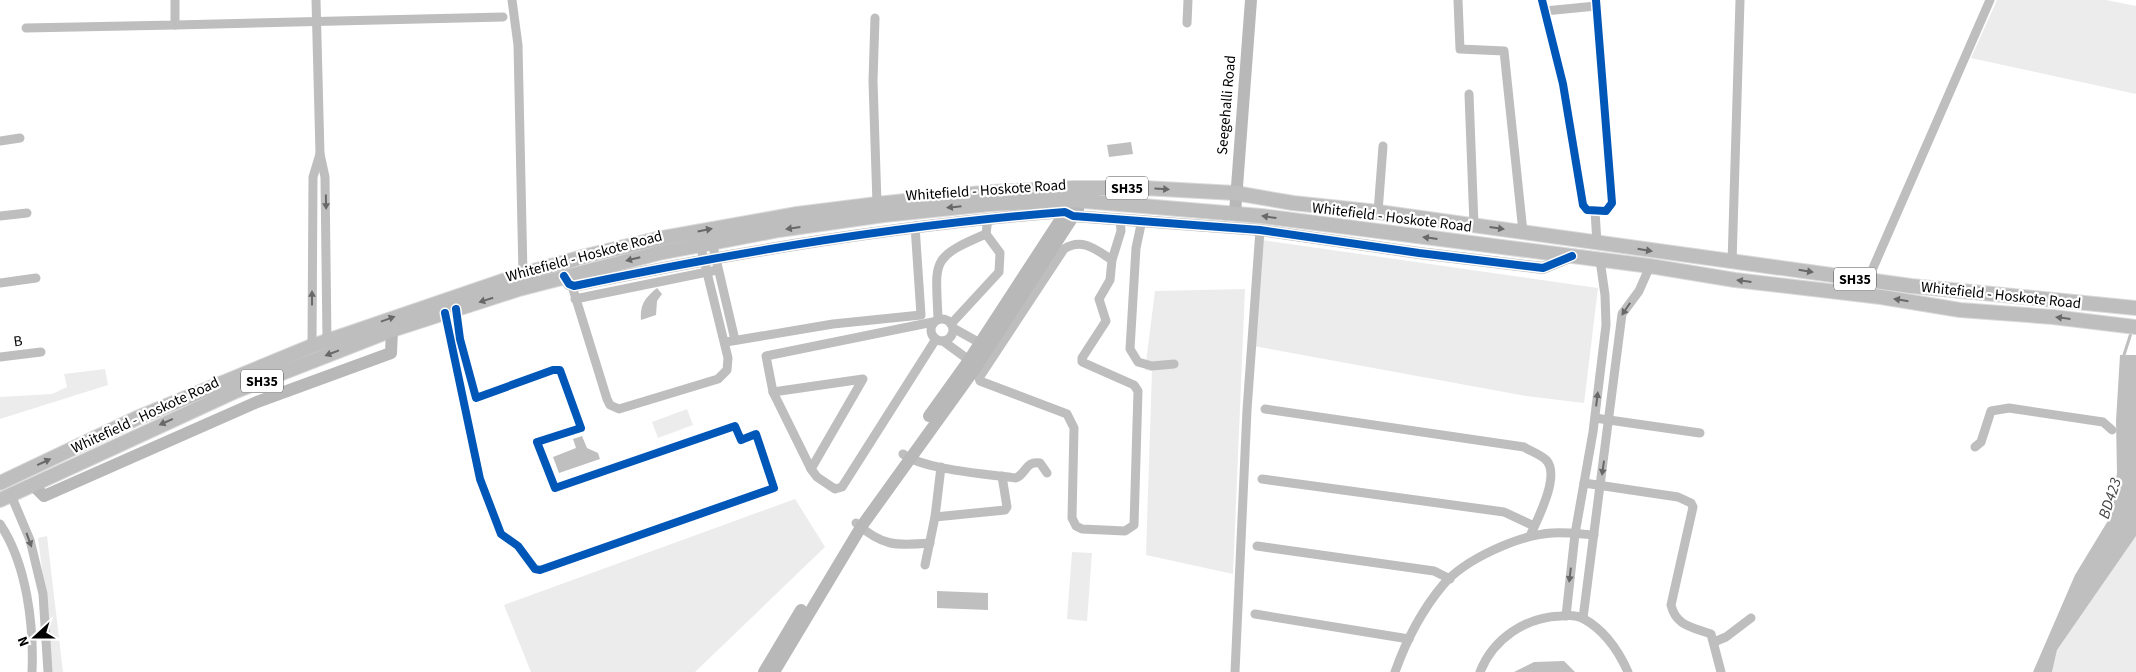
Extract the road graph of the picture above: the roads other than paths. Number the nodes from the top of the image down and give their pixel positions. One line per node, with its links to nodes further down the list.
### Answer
1 (174, 0): 16 (street)
2 (316, 0): 14 (street)
3 (512, 0): 50 (street)
4 (1188, 0): 15 (street)
5 (1250, 0): 23 (street, Seegehalli Road)
6 (1458, 0): 38 (street)
7 (1542, 0): 11 (street)
8 (1740, 0): 46 (street)
9 (1990, 0): 52 (street)
10 (1596, 3): 11 (street); 26 (street)
11 (1545, 11): 26 (street)
12 (502, 17): 14 (street)
13 (874, 18): 25 (street)
14 (317, 23): 16 (street); 22 (street)
15 (1187, 23)
16 (175, 25): 17 (street)
17 (26, 28)
18 (1469, 94): 35 (street)
19 (20, 138): 20 (street)
20 (0, 141)
21 (1383, 146): 27 (street)
22 (320, 154): 65 (street, one-way to 65); 68 (street, one-way to 22)
23 (1235, 193): 24 (main road, Whitefield - Hoskote Road / SH35, one-way to 23); 27 (main road, Whitefield - Hoskote Road / SH35); 29 (street, Seegehalli Road)
24 (1079, 194): 25 (main road, Whitefield - Hoskote Road / SH35); 29 (main road, Whitefield - Hoskote Road / SH35); 30 (street); 40 (main road, Whitefield - Hoskote Road / SH35, one-way to 40)
25 (877, 204): 50 (main road, Whitefield - Hoskote Road / SH35, one-way to 25)
26 (1595, 211): 41 (street)
27 (1378, 212): 35 (main road, Whitefield - Hoskote Road / SH35)
28 (27, 213): 31 (street)
29 (1235, 213): 42 (main road, Whitefield - Hoskote Road / SH35, one-way to 29)
30 (1069, 214): 32 (street); 33 (street); 67 (street); 73 (street)
31 (0, 216)
32 (988, 218): 36 (street); 39 (street)
33 (1120, 219): 34 (street); 44 (street)
34 (1142, 220): 37 (street); 72 (street)
35 (1474, 225): 38 (main road, Whitefield - Hoskote Road / SH35, one-way to 38)
36 (915, 226): 43 (street); 63 (street)
37 (1260, 230): 42 (street); 114 (street)
38 (1524, 232): 41 (main road, Whitefield - Hoskote Road / SH35)
39 (986, 234): 59 (street); 60 (street)
40 (706, 243): 43 (street); 43 (street); 53 (main road, Whitefield - Hoskote Road / SH35, one-way to 53)
41 (1597, 243): 46 (main road, Whitefield - Hoskote Road / SH35, one-way to 46)
42 (1572, 256): 45 (main road, Whitefield - Hoskote Road / SH35)
43 (709, 258): 48 (street); 49 (street); 53 (street)
44 (1112, 260): 73 (street); 73 (street)
45 (1600, 260): 47 (main road, Whitefield - Hoskote Road / SH35); 77 (street, one-way to 45)
46 (1732, 263): 52 (main road, Whitefield - Hoskote Road / SH35, one-way to 52)
47 (1650, 266): 55 (main road, Whitefield - Hoskote Road / SH35, one-way to 47); 78 (street, one-way to 78)
48 (717, 270): 49 (street); 63 (street)
49 (707, 272): 56 (street); 66 (street)
50 (523, 274): 65 (main road, Whitefield - Hoskote Road / SH35, one-way to 50)
51 (36, 278): 54 (street)
52 (1867, 280): 55 (street); 57 (main road, Whitefield - Hoskote Road / SH35)
53 (568, 281): 56 (street); 58 (main road, Whitefield - Hoskote Road / SH35, one-way to 58)
54 (0, 283)
55 (1862, 296): 61 (main road, Whitefield - Hoskote Road / SH35, one-way to 55)
56 (575, 299): 66 (street)
57 (2136, 308)
58 (450, 311): 58 (street); 62 (main road, Whitefield - Hoskote Road / SH35)
59 (935, 321): 60 (street); 64 (street); 74 (street)
60 (952, 326): 64 (street); 67 (street)
61 (2136, 327)
62 (392, 330): 75 (main road, Whitefield - Hoskote Road / SH35, one-way to 75); 91 (street)
63 (735, 340): 66 (street)
64 (939, 340): 71 (street); 84 (street)
65 (327, 341): 68 (main road, Whitefield - Hoskote Road / SH35)
66 (726, 342)
67 (980, 343): 71 (street)
68 (312, 346): 75 (main road, Whitefield - Hoskote Road / SH35)
69 (41, 352): 70 (street, B)
70 (0, 357)
71 (969, 360): 82 (street)
72 (1174, 364)
73 (975, 376): 82 (street)
74 (772, 392): 84 (street); 84 (street)
75 (190, 404): 89 (main road, Whitefield - Hoskote Road / SH35, one-way to 75); 91 (main road, Whitefield - Hoskote Road / SH35, one-way to 91)
76 (1265, 409): 96 (street)
77 (1595, 418): 78 (street); 88 (street)
78 (1609, 420): 80 (street); 90 (street, one-way to 90)
79 (2112, 430): 81 (street)
80 (1700, 433)
81 (1975, 447)
82 (906, 456): 83 (street); 95 (street)
83 (941, 467): 86 (street); 93 (street)
84 (811, 470)
85 (1047, 473): 86 (street)
86 (1002, 476): 93 (street)
87 (1262, 479): 96 (street)
88 (1584, 483): 90 (street); 97 (street)
89 (0, 484)
90 (1601, 485): 98 (street); 109 (street)
91 (34, 486): 92 (main road, Whitefield - Hoskote Road / SH35)
92 (6, 497): 111 (street, one-way to 111)
93 (935, 517): 100 (street)
94 (0, 524): 110 (street)
95 (858, 525): 100 (street); 112 (street); 113 (street)
96 (1534, 526): 99 (street)
97 (1575, 534): 98 (street); 99 (street); 105 (street, one-way to 105)
98 (1594, 535): 106 (street)
99 (1530, 536): 103 (street)
100 (930, 543): 102 (street)
101 (1257, 546): 103 (street)
102 (925, 565)
103 (1450, 579): 108 (street)
104 (1255, 614): 108 (street)
105 (1566, 616): 106 (street); 116 (street)
106 (1583, 618): 117 (street)
107 (1751, 618): 109 (street)
108 (1409, 639): 115 (street)
109 (1714, 642): 118 (street)
110 (32, 672)
111 (48, 672)
112 (764, 672)
113 (774, 672)
114 (1235, 672)
115 (1395, 672)
116 (1480, 672)
117 (1628, 672)
118 (1721, 672)

